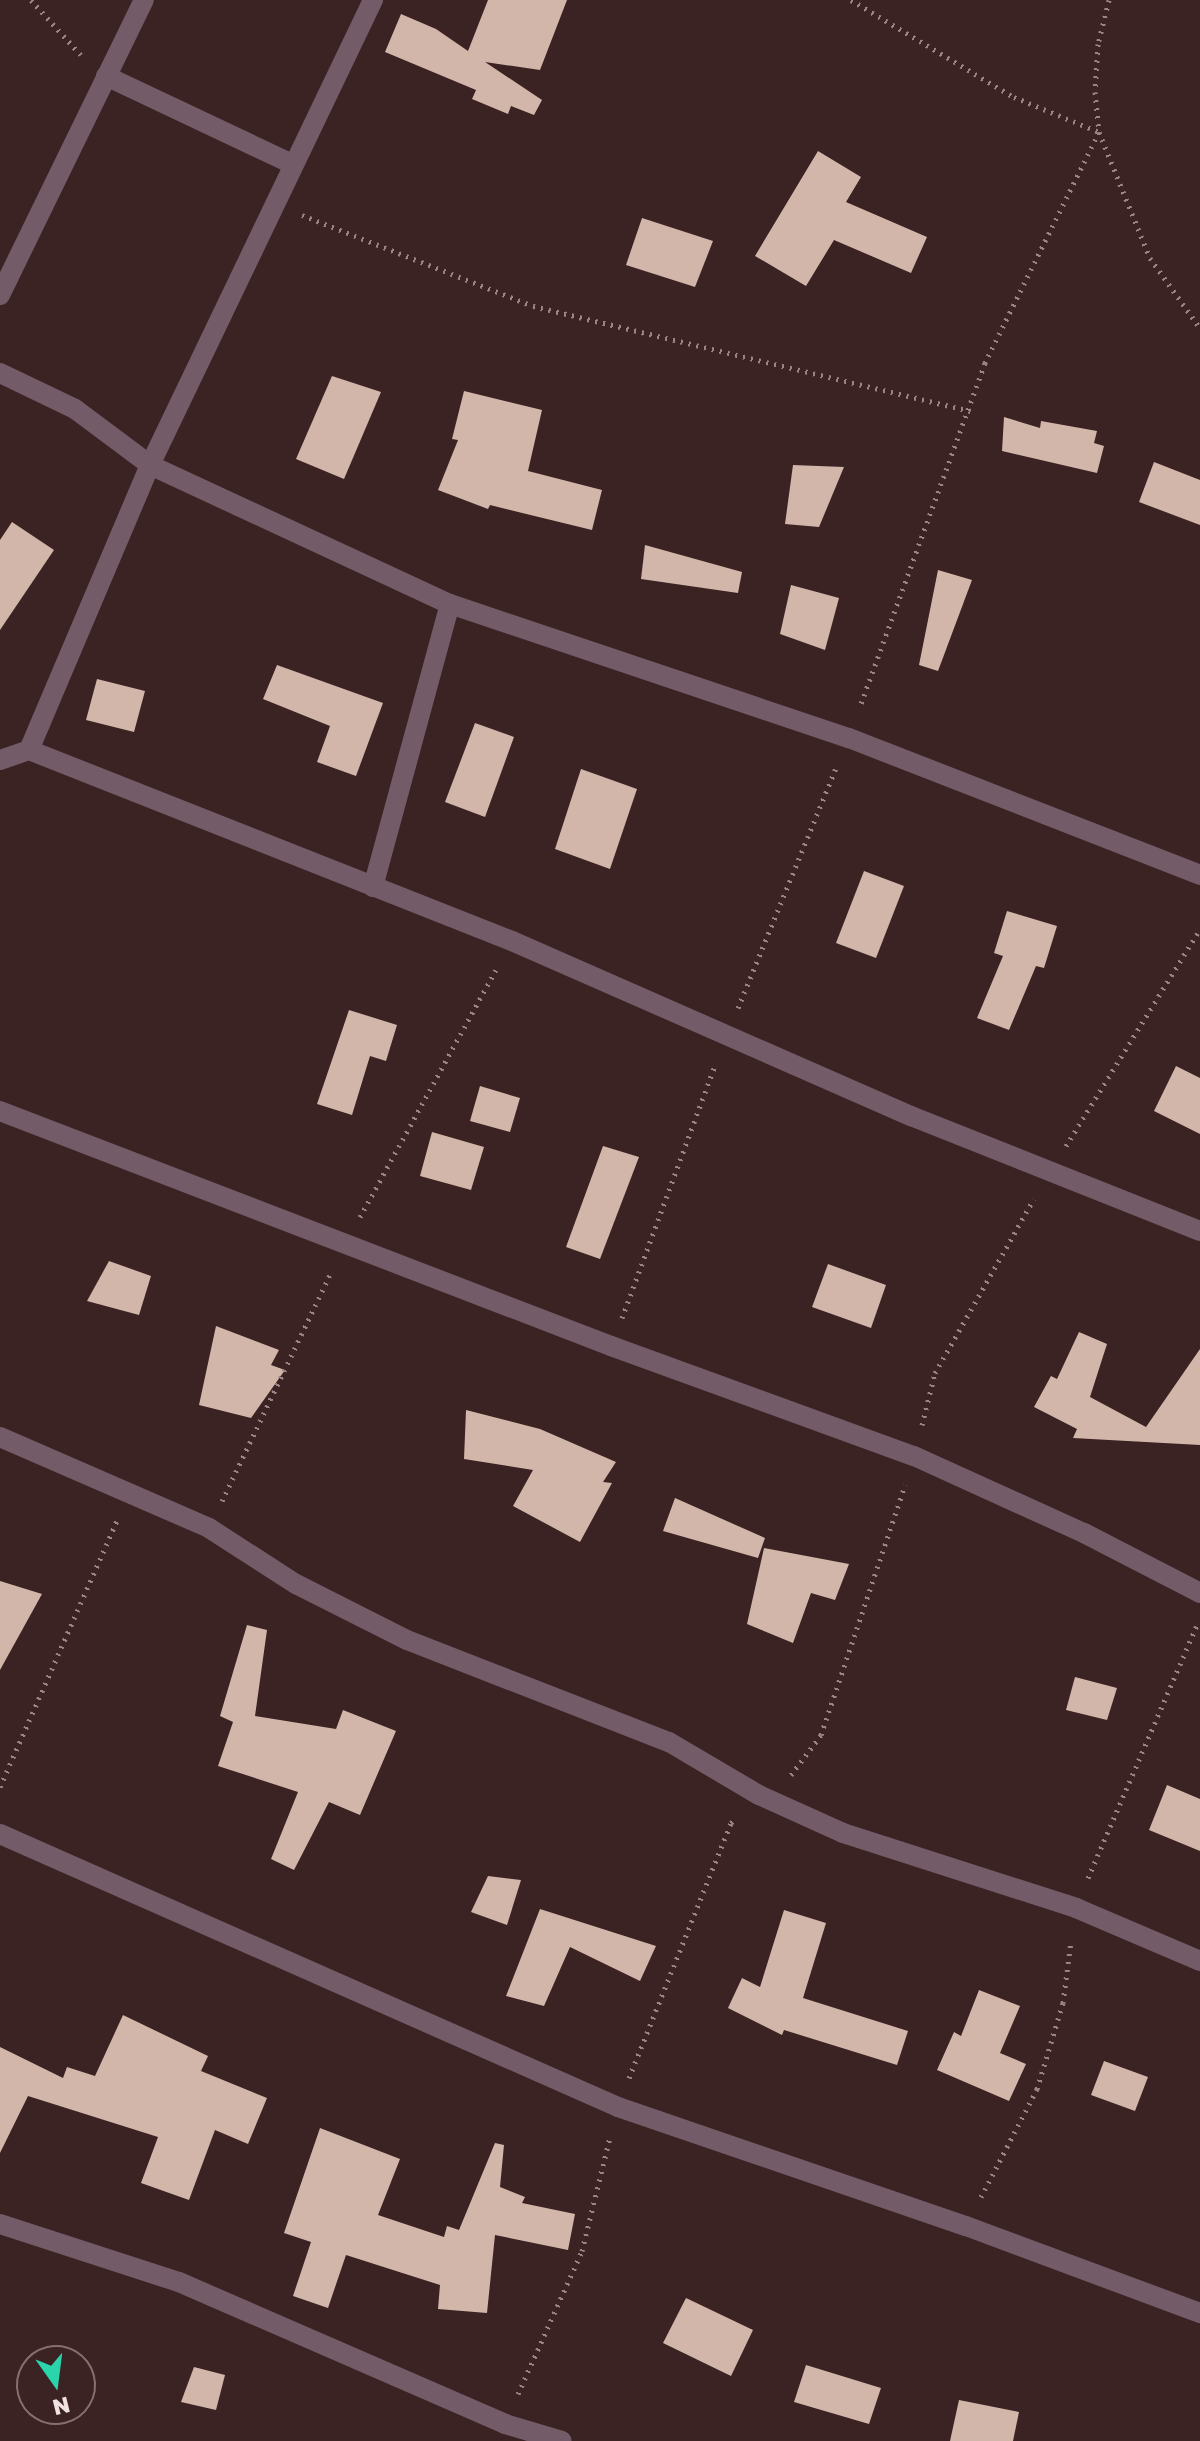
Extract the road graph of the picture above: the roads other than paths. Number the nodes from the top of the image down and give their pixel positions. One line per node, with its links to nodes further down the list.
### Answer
1 (144, 0): 3 (street)
2 (373, 0): 4 (street)
3 (106, 76): 4 (street); 5 (street)
4 (292, 164): 7 (street)
5 (0, 295)
6 (0, 373): 7 (street)
7 (150, 465): 8 (street); 9 (street)
8 (450, 604): 11 (street); 12 (street)
9 (29, 750): 10 (street); 12 (street)
10 (0, 760)
11 (1200, 875)
12 (373, 887): 14 (street)
13 (0, 1111): 16 (street)
14 (1200, 1231)
15 (0, 1437): 18 (street)
16 (1200, 1593)
17 (0, 1834): 20 (street)
18 (1200, 1961)
19 (0, 2224): 21 (street)
20 (1200, 2313)
21 (562, 2441)

